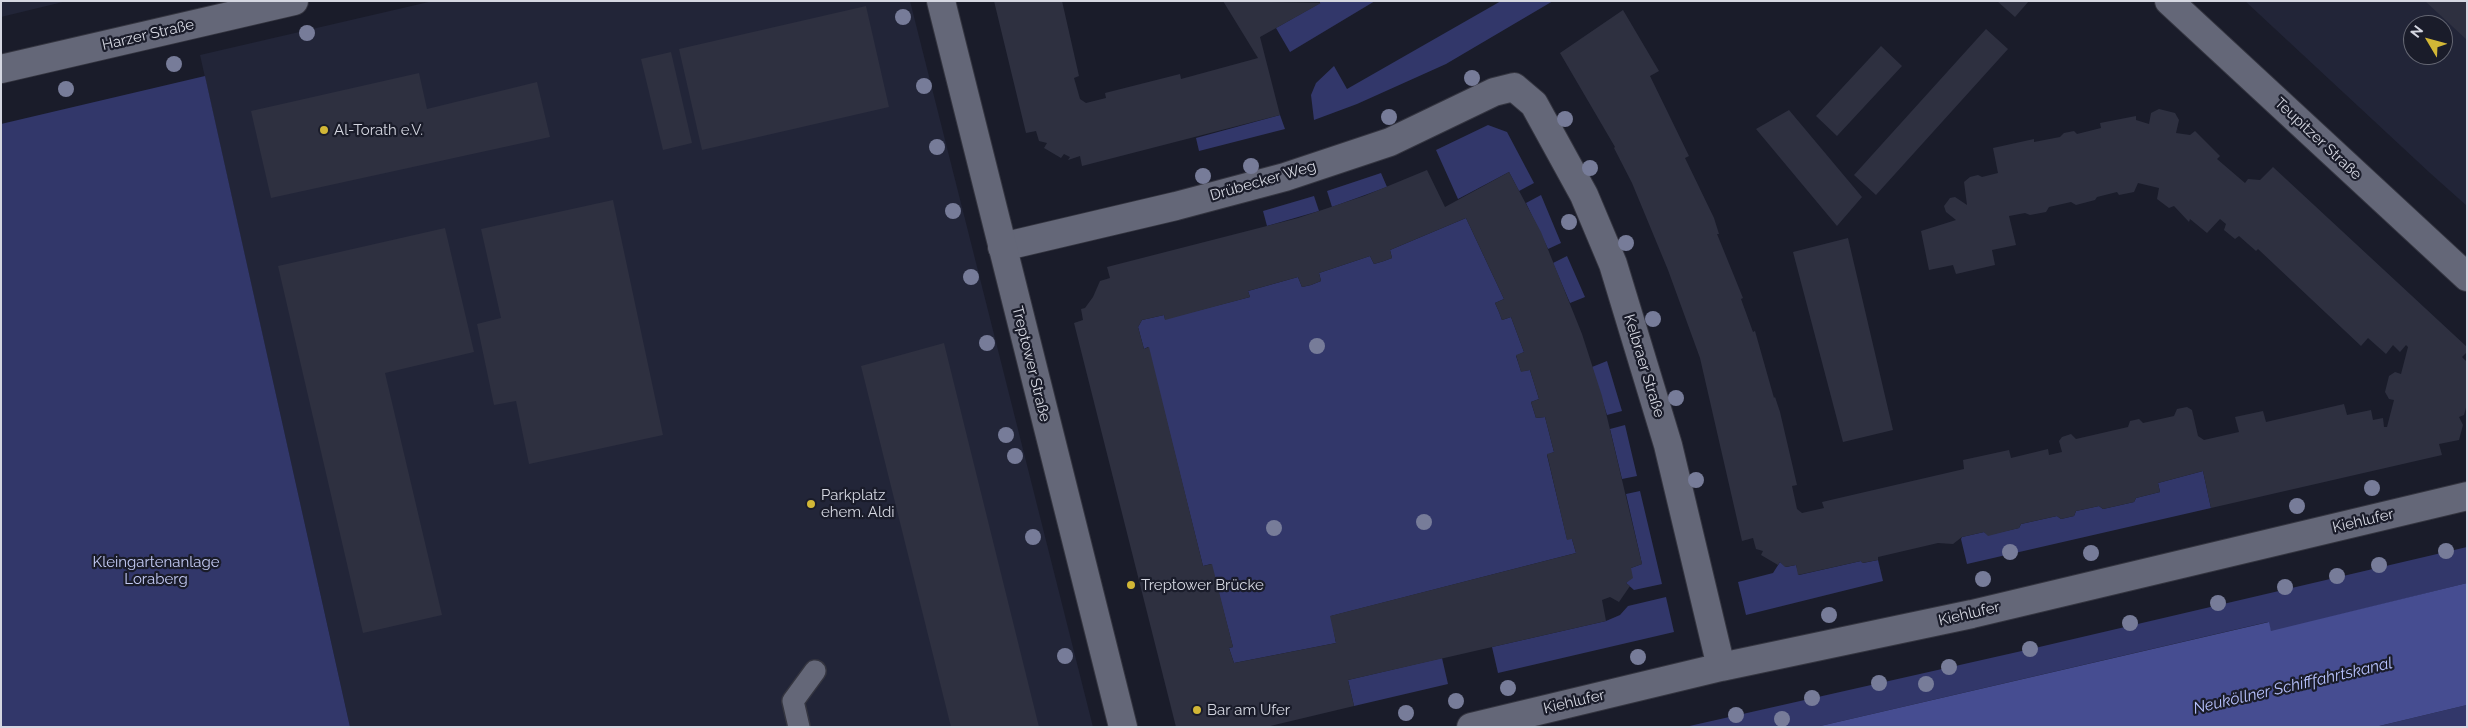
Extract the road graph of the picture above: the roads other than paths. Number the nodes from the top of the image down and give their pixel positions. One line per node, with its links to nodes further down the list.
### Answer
1 (294, 1): 4 (street, Harzer Straße)
2 (942, 1): 6 (street, Treptower Straße)
3 (2169, 1): 7 (street, Teupitzer Straße)
4 (1, 69)
5 (1514, 87): 6 (street, Drübecker Weg); 9 (street, Kelbraer Straße)
6 (1002, 247): 12 (street, Treptower Straße)
7 (2467, 277)
8 (2467, 496): 9 (street, Kiehlufer)
9 (1721, 667): 13 (street, Kiehlufer)
10 (815, 671): 11 (lane)
11 (799, 727)
12 (1123, 727)
13 (1471, 727)

